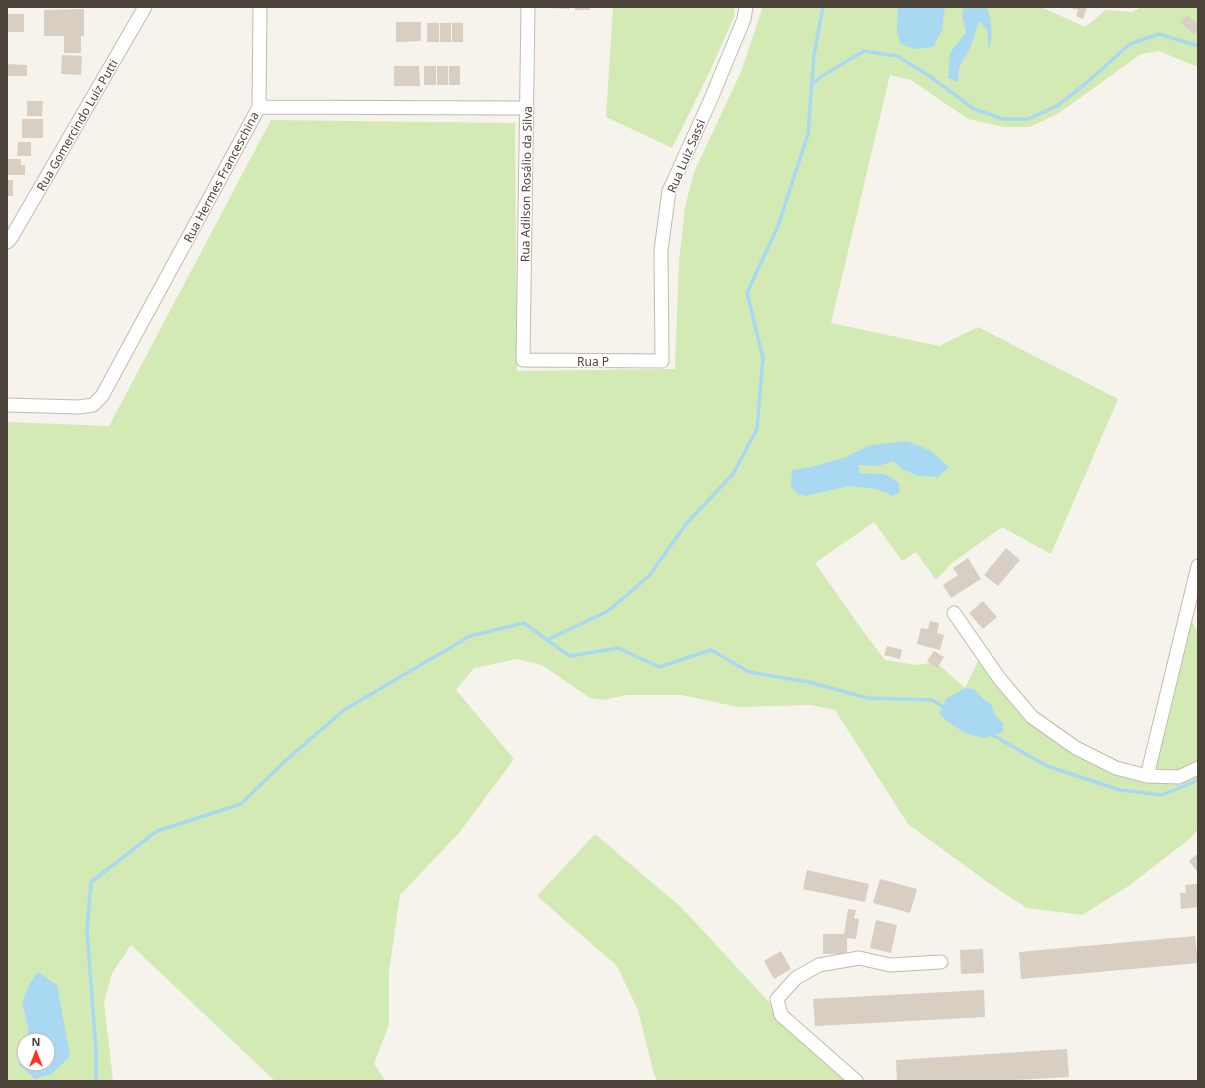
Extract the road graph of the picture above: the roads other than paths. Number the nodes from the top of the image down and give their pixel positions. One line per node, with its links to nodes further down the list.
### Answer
1 (145, 7): 7 (street, Rua Gomercindo Luiz Putti)
2 (260, 7): 5 (street)
3 (528, 7): 6 (street, Rua Adilson Rosálio da Silva)
4 (746, 7): 9 (street, Rua Luiz Sassi)
5 (259, 107): 6 (street, Rua Hermes Franceschina); 10 (street, Rua Hermes Franceschina)
6 (527, 108): 8 (street, Rua Adilson Rosálio da Silva)
7 (7, 242)
8 (523, 360): 9 (street, Rua P)
9 (662, 361)
10 (7, 405)
11 (1198, 566): 14 (street)
12 (954, 613): 14 (street)
13 (1198, 768): 14 (street)
14 (1147, 776)
15 (941, 962): 16 (street)
16 (856, 1081)

